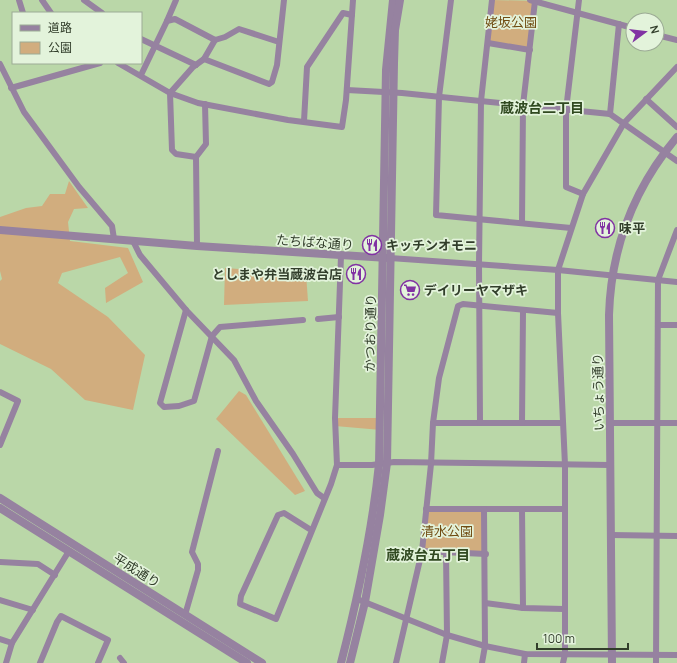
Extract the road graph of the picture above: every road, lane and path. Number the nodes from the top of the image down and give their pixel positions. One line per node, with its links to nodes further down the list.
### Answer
1 (19, 0): 13 (street)
2 (42, 0): 14 (street)
3 (84, 0): 15 (street)
4 (176, 0): 18 (street)
5 (284, 0): 25 (street)
6 (353, 0): 17 (street)
7 (393, 0): 39 (street, かつおり通り)
8 (400, 0): 39 (street, かつおり通り)
9 (451, 0): 40 (street)
10 (492, 0): 26 (street)
11 (579, 0): 16 (street)
12 (532, 1): 16 (street); 28 (street)
13 (22, 12)
14 (50, 12)
15 (101, 12)
16 (577, 13): 19 (street); 45 (street)
17 (352, 15): 37 (street); 47 (street)
18 (167, 21): 23 (street); 27 (street)
19 (619, 24): 20 (street); 46 (street)
20 (625, 26)
21 (665, 37): 24 (street)
22 (142, 39): 27 (street)
23 (215, 40): 25 (street); 29 (street)
24 (677, 40)
25 (279, 42): 29 (street)
26 (488, 43): 28 (street); 42 (street)
27 (155, 45): 33 (street); 35 (street)
28 (530, 50): 44 (street)
29 (204, 59): 33 (street)
30 (0, 64): 36 (street)
31 (96, 64): 36 (street)
32 (120, 64): 35 (street)
33 (196, 65): 38 (street)
34 (677, 67): 41 (street)
35 (140, 75): 38 (street)
36 (11, 88): 61 (street)
37 (347, 90): 39 (street); 47 (street)
38 (170, 92): 43 (street); 52 (street)
39 (390, 92): 40 (street); 65 (street, かつおり通り)
40 (439, 97): 42 (street); 55 (street)
41 (646, 99): 48 (street); 49 (street)
42 (481, 101): 44 (street); 55 (street)
43 (205, 104): 47 (street); 52 (street)
44 (523, 105): 45 (street); 56 (street)
45 (566, 110): 46 (street); 54 (street)
46 (610, 114): 48 (street)
47 (304, 121)
48 (624, 123): 51 (street); 54 (street)
49 (677, 127)
50 (677, 137): 51 (street, いちょう通り)
51 (664, 152): 53 (street); 68 (street, いちょう通り)
52 (196, 157): 63 (street)
53 (677, 161)
54 (583, 194): 57 (street)
55 (480, 219): 56 (street); 66 (street)
56 (522, 223): 57 (street)
57 (571, 228): 67 (street)
58 (0, 230): 61 (street, たちばな通り)
59 (677, 230): 60 (street)
60 (675, 238): 69 (street)
61 (114, 239): 62 (street, たちばな通り)
62 (133, 241): 63 (street, たちばな通り); 72 (street)
63 (197, 246): 64 (street, たちばな通り)
64 (341, 256): 65 (street, たちばな通り); 75 (street)
65 (387, 258): 66 (street, たちばな通り); 91 (street, かつおり通り)
66 (479, 264): 67 (street, たちばな通り); 71 (street)
67 (558, 270): 68 (street, たちばな通り); 74 (street)
68 (612, 276): 69 (street, たちばな通り); 86 (street, いちょう通り)
69 (658, 280): 70 (street, たちばな通り); 78 (street)
70 (677, 282)
71 (479, 306): 73 (street); 82 (street); 83 (street)
72 (186, 310): 80 (street); 80 (street)
73 (523, 311): 74 (street); 84 (street)
74 (558, 313): 85 (street)
75 (339, 317): 76 (street); 93 (street)
76 (318, 319)
77 (303, 320): 80 (street)
78 (658, 325): 79 (street); 87 (street)
79 (677, 325)
80 (212, 336): 97 (street)
81 (0, 392): 89 (street)
82 (433, 423): 83 (street); 92 (street)
83 (480, 423): 84 (street)
84 (522, 423): 85 (street)
85 (563, 423): 94 (street)
86 (610, 423): 87 (street); 95 (street, いちょう通り)
87 (657, 423): 88 (street); 105 (street)
88 (677, 423)
89 (0, 445)
90 (218, 451): 119 (street)
91 (383, 464): 92 (street); 93 (street); 114 (street, かつおり通り)
92 (431, 464): 94 (street); 99 (street)
93 (337, 465): 97 (street)
94 (565, 465): 95 (street); 102 (street)
95 (610, 465): 104 (street, いちょう通り)
96 (0, 498): 119 (street, 平成通り)
97 (324, 498): 103 (street)
98 (0, 508): 107 (street, 平成通り)
99 (426, 509): 100 (street); 108 (street)
100 (484, 509): 101 (street); 110 (street)
101 (522, 509): 102 (street); 116 (street)
102 (565, 509): 117 (street)
103 (311, 530): 103 (street)
104 (611, 535): 105 (street); 127 (street, いちょう通り)
105 (656, 536): 106 (street); 128 (street)
106 (677, 536)
107 (69, 551): 112 (street); 134 (street, 平成通り)
108 (422, 551): 109 (street); 120 (street)
109 (446, 553): 110 (street); 121 (street)
110 (486, 554): 115 (street)
111 (0, 562): 112 (street)
112 (55, 575): 118 (street)
113 (0, 600): 118 (street)
114 (361, 600): 120 (street); 136 (street, かつおり通り); 137 (street, かつおり通り)
115 (485, 603): 116 (street); 124 (street)
116 (523, 608): 117 (street)
117 (564, 609): 126 (street)
118 (33, 610): 123 (street)
119 (185, 615): 135 (street, 平成通り)
120 (406, 619): 121 (street); 138 (street)
121 (446, 635): 124 (street); 139 (street)
122 (0, 639): 123 (street)
123 (12, 643): 131 (street)
124 (485, 646): 125 (street); 140 (street)
125 (526, 654): 126 (street); 141 (street)
126 (565, 654): 127 (street); 142 (street)
127 (612, 654): 128 (street); 143 (street, いちょう通り)
128 (656, 655): 129 (street); 144 (street)
129 (677, 655)
130 (0, 659): 131 (street)
131 (6, 662)
132 (40, 663): 133 (street)
133 (98, 663)
134 (246, 663)
135 (262, 663)
136 (341, 663)
137 (350, 663)
138 (396, 663)
139 (442, 663)
140 (482, 663)
141 (524, 663)
142 (563, 663)
143 (612, 663)
144 (656, 663)

